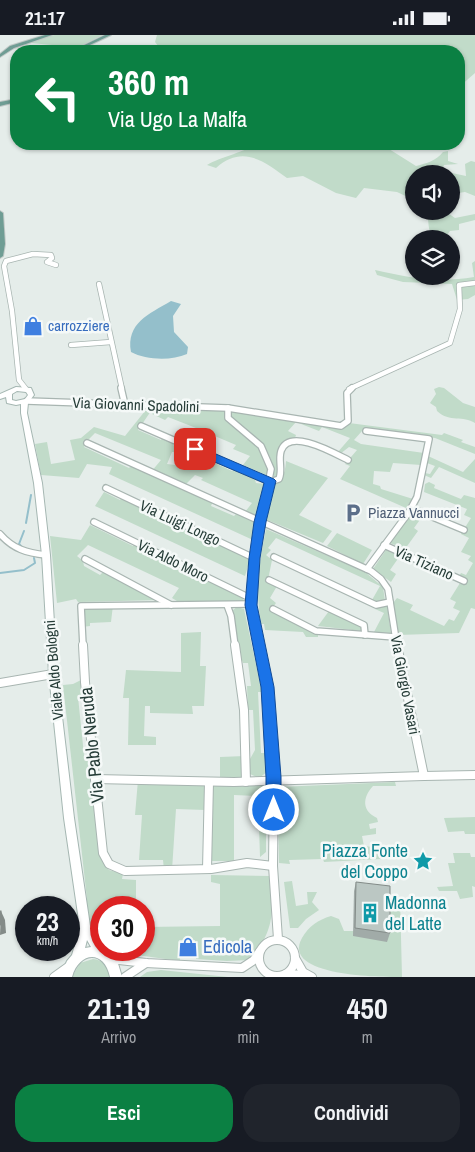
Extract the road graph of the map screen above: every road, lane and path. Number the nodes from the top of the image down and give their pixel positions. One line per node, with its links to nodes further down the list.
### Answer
1 (50, 35): 3 (main road)
2 (109, 35): 4 (main road)
3 (17, 45)
4 (87, 45)
5 (0, 213): 6 (main road)
6 (2, 245): 7 (main road)
7 (3, 258): 8 (street); 13 (street)
8 (56, 265)
9 (475, 283): 19 (street, Via Giovanni Spadolini)
10 (99, 284): 11 (street)
11 (111, 342): 12 (street); 18 (street)
12 (71, 345)
13 (19, 380): 14 (street); 15 (street)
14 (26, 389): 15 (main road); 17 (main road)
15 (11, 397): 16 (main road); 17 (main road); 20 (main road)
16 (0, 398)
17 (28, 399): 18 (street, Via Giovanni Spadolini); 20 (main road, Viale Aldo Bologni)
18 (124, 405): 19 (street, Via Giovanni Spadolini)
19 (228, 408): 25 (street)
20 (24, 413): 33 (main road, Viale Aldo Bologni)
21 (141, 426): 25 (street)
22 (366, 431): 27 (street)
23 (88, 443): 29 (street, Via Giorgio Vasari)
24 (348, 461): 25 (street)
25 (270, 481): 29 (street)
26 (106, 488): 35 (street, Via Luigi Longo)
27 (411, 508): 30 (street); 32 (street)
28 (94, 522): 40 (street, Via Aldo Moro)
29 (260, 522): 35 (street); 37 (street, Via Giorgio Vasari)
30 (464, 530)
31 (0, 535): 33 (street)
32 (384, 545): 37 (street); 39 (street, Via Tiziano)
33 (46, 555): 47 (main road, Viale Aldo Bologni)
34 (274, 557): 41 (street)
35 (254, 558): 40 (street)
36 (85, 559): 43 (street)
37 (367, 569): 41 (street, Via Giorgio Vasari)
38 (270, 579): 45 (street)
39 (464, 581)
40 (251, 602): 42 (street); 52 (street)
41 (390, 602): 46 (street, Via Giorgio Vasari)
42 (228, 605): 43 (street); 54 (street)
43 (173, 606): 51 (street, Via Pablo Neruda)
44 (273, 609): 45 (street)
45 (365, 635): 46 (street)
46 (395, 637): 50 (street, Via Giorgio Vasari)
47 (53, 674): 48 (street); 57 (main road, Viale Aldo Bologni)
48 (0, 683)
49 (475, 775): 50 (street)
50 (424, 776): 52 (street)
51 (96, 779): 53 (street); 56 (street, Via Pablo Neruda)
52 (274, 781): 54 (street); 55 (street)
53 (209, 782): 54 (street); 56 (street)
54 (246, 782)
55 (273, 866): 56 (street); 59 (street)
56 (207, 869)
57 (85, 928): 58 (main road, Viale Aldo Bologni); 60 (main road, Viale Aldo Bologni)
58 (90, 935)
59 (278, 939): 61 (street); 62 (street)
60 (80, 943)
61 (260, 951): 67 (street); 68 (street)
62 (294, 957): 69 (street); 70 (street)
63 (74, 961): 71 (street); 72 (main road, Viale Aldo Bologni)
64 (110, 961): 73 (main road, Viale Aldo Bologni)
65 (135, 961): 66 (street)
66 (146, 963): 67 (street); 74 (street)
67 (242, 969): 68 (street)
68 (264, 970): 69 (street)
69 (283, 976): 70 (street)
70 (309, 976)
71 (54, 977)
72 (66, 977)
73 (116, 977)
74 (125, 977)

